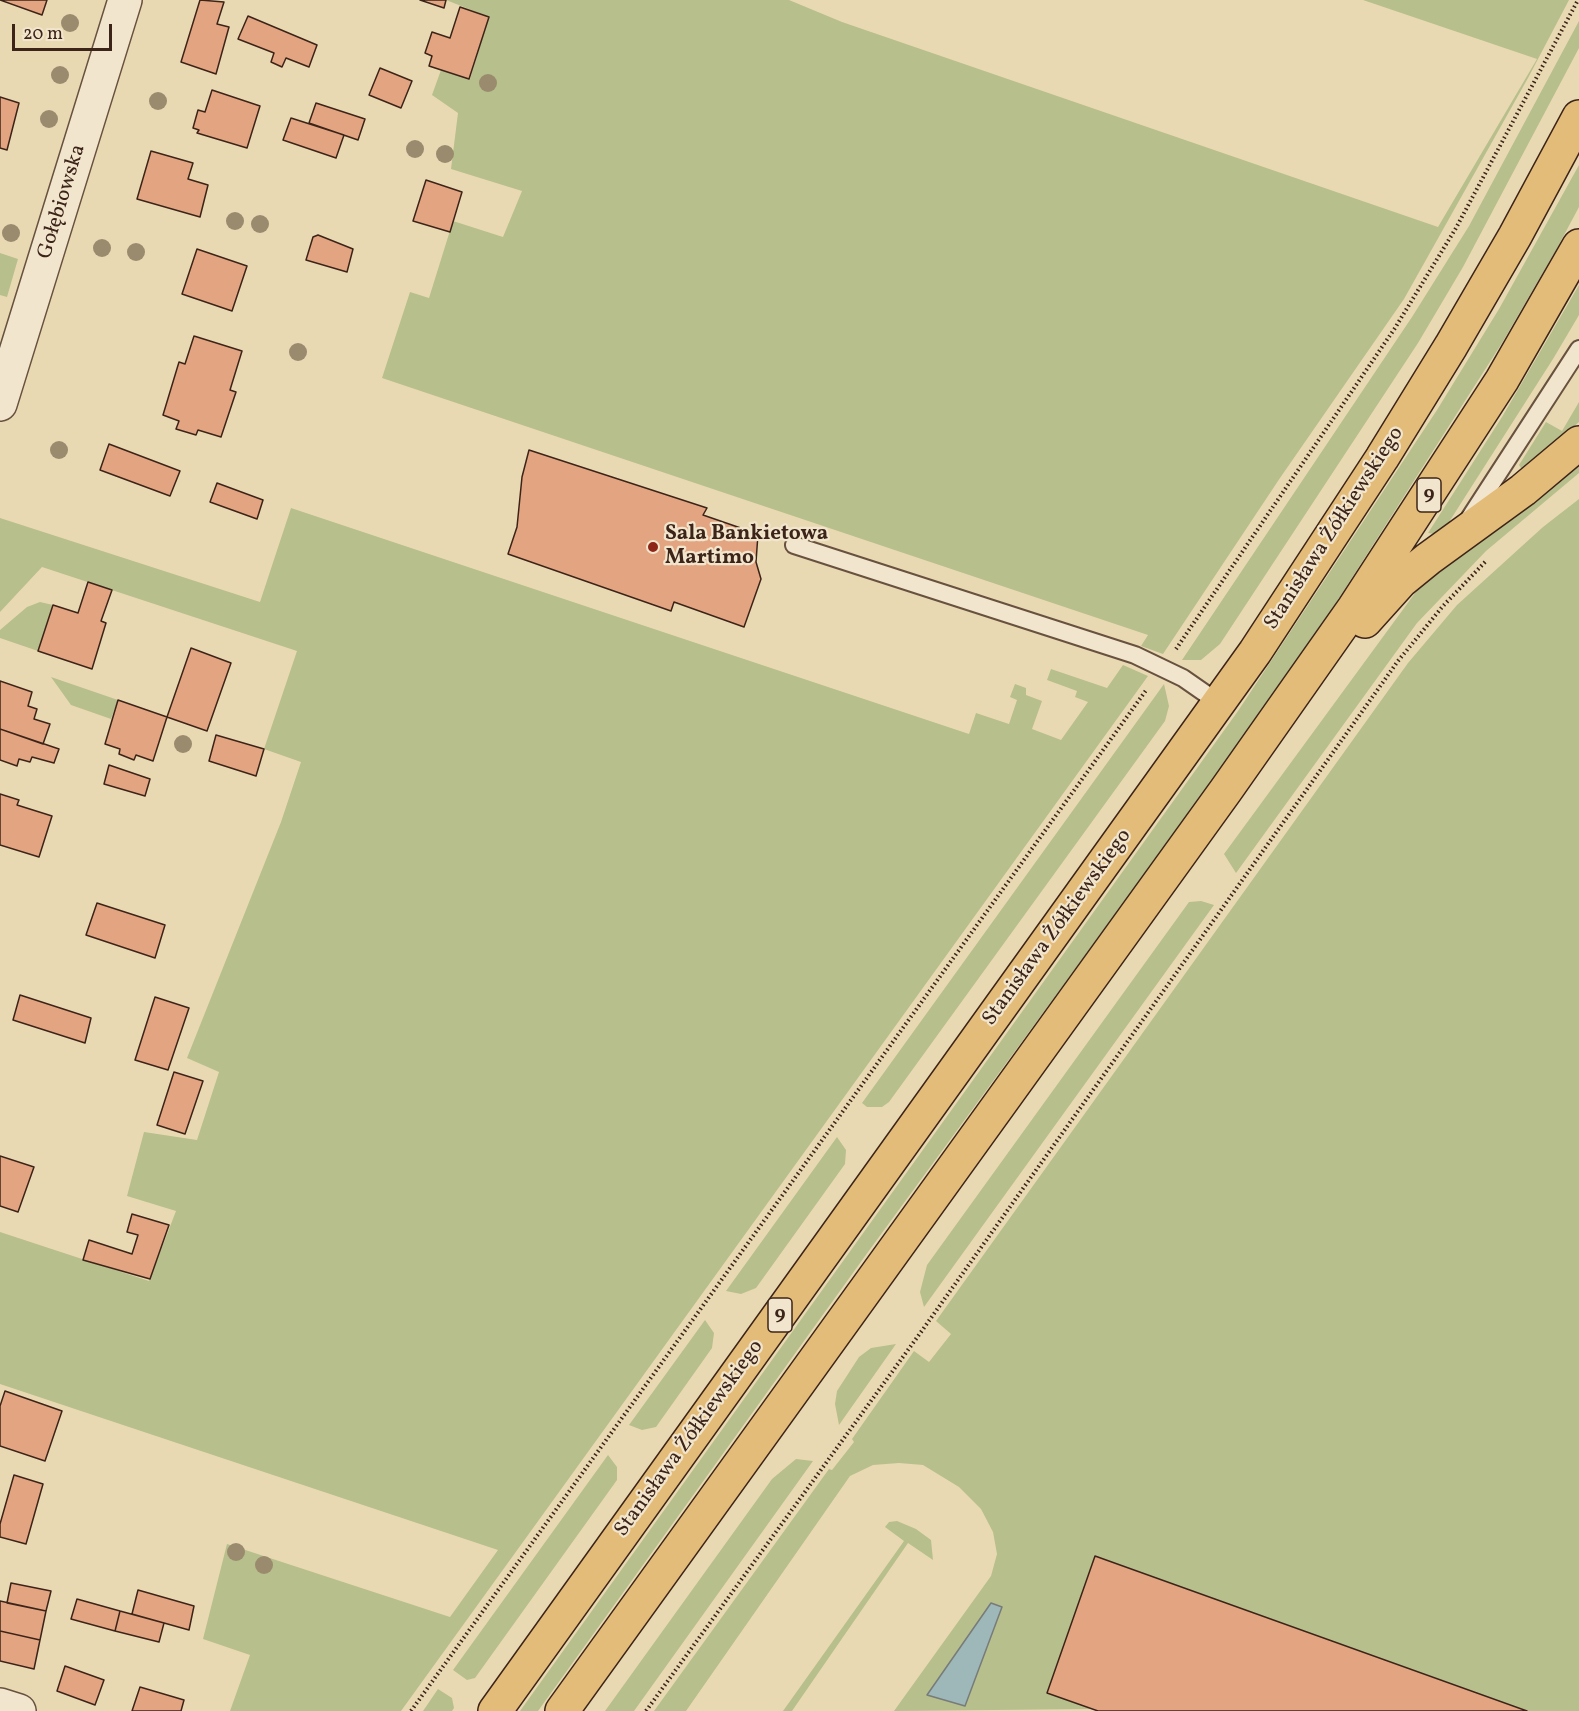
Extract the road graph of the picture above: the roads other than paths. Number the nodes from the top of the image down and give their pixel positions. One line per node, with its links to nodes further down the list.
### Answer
1 (125, 0): 5 (street, Gołębiowska)
2 (1579, 117): 9 (main road, Stanisława Żółkiewskiego / 9)
3 (1579, 246): 10 (main road, 9)
4 (1579, 349): 7 (lane)
5 (0, 404)
6 (1579, 443): 7 (main road)
7 (1458, 536): 10 (main road)
8 (794, 544): 9 (lane)
9 (1219, 703): 13 (main road, Stanisława Żółkiewskiego / 9)
10 (1279, 716): 14 (main road, 9)
11 (0, 1705): 12 (street)
12 (19, 1711)
13 (495, 1711)
14 (562, 1711)

